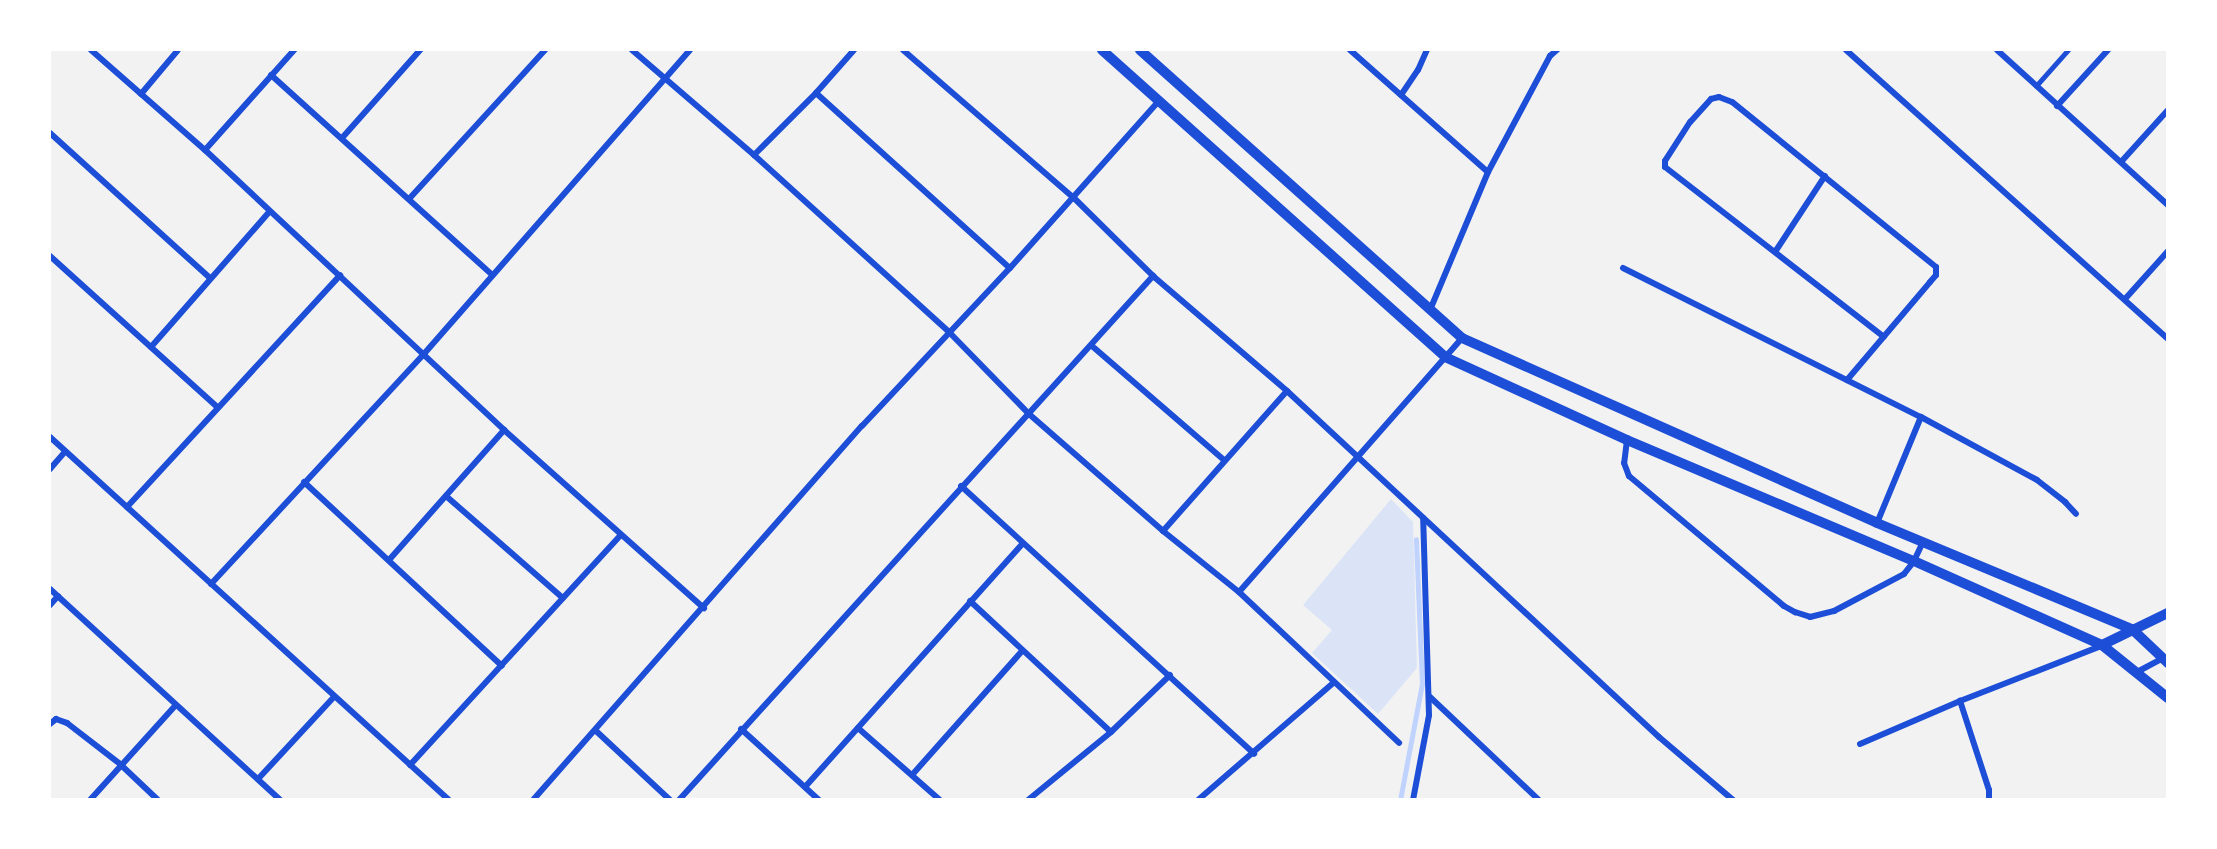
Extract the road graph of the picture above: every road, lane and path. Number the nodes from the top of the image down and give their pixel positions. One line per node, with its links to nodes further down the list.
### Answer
1 (91, 50): 23 (street)
2 (178, 50): 23 (street)
3 (294, 50): 19 (street)
4 (420, 50): 29 (street)
5 (545, 50): 36 (street)
6 (632, 50): 20 (street)
7 (690, 50): 20 (street)
8 (854, 50): 22 (street)
9 (903, 50): 35 (street)
10 (1102, 50): 25 (street)
11 (1140, 50): 49 (street)
12 (1350, 50): 24 (street)
13 (1427, 50): 24 (street)
14 (1557, 50): 33 (street)
15 (1846, 50): 48 (street)
16 (1996, 50): 21 (street)
17 (2068, 50): 21 (lane)
18 (2108, 50): 26 (street)
19 (271, 75): 29 (street); 30 (street)
20 (665, 76): 31 (street); 44 (street)
21 (2036, 86): 26 (street)
22 (816, 93): 31 (street); 42 (street)
23 (141, 94): 30 (street)
24 (1401, 95): 33 (street)
25 (1159, 101): 35 (street); 57 (street)
26 (2057, 106): 32 (street)
27 (2168, 110): 32 (street)
28 (50, 134): 47 (street)
29 (342, 138): 36 (street)
30 (205, 150): 38 (street)
31 (754, 155): 50 (street)
32 (2121, 162): 37 (street)
33 (1488, 172): 49 (street)
34 (1825, 176): 40 (street); 40 (street); 51 (street)
35 (1074, 198): 42 (street); 46 (street)
36 (409, 199): 44 (street)
37 (2168, 205)
38 (269, 212): 45 (street); 47 (street)
39 (2168, 251): 48 (street)
40 (1775, 252): 51 (street)
41 (50, 256): 54 (street)
42 (1011, 268): 50 (street)
43 (1623, 268): 58 (street)
44 (491, 274): 56 (street)
45 (340, 275): 56 (street); 60 (street)
46 (1154, 276): 55 (street); 59 (street)
47 (210, 278): 54 (street)
48 (2125, 299): 53 (street)
49 (1430, 311): 52 (street)
50 (949, 332): 61 (street); 90 (street)
51 (1884, 337): 58 (street)
52 (1462, 338): 57 (street); 76 (street)
53 (2168, 339)
54 (151, 346): 60 (street)
55 (1092, 346): 61 (street); 68 (street)
56 (423, 355): 63 (street); 70 (street)
57 (1445, 357): 65 (street); 67 (street)
58 (1847, 381): 62 (street)
59 (1287, 391): 67 (street); 68 (street)
60 (217, 407): 73 (street)
61 (1029, 414): 71 (street); 77 (street)
62 (1921, 417): 74 (street); 76 (street)
63 (504, 430): 72 (street); 78 (street)
64 (50, 437): 66 (street)
65 (1628, 440): 82 (street); 82 (street)
66 (65, 452): 69 (street); 73 (street)
67 (1359, 458): 75 (street); 85 (street)
68 (1224, 460): 77 (street)
69 (50, 469)
70 (304, 482): 81 (street); 83 (street)
71 (961, 486): 80 (street); 107 (street)
72 (446, 495): 81 (street); 87 (street)
73 (127, 507): 83 (street)
74 (2076, 514)
75 (1423, 518): 101 (street); 131 (street)
76 (1876, 523): 79 (street)
77 (1162, 531): 85 (street)
78 (621, 535): 87 (street); 90 (street)
79 (1923, 542): 82 (street); 92 (street)
80 (1022, 544): 88 (street); 98 (street)
81 (389, 560): 96 (street)
82 (1914, 561): 93 (street)
83 (211, 584): 100 (street)
84 (50, 589): 86 (street)
85 (1239, 592): 99 (street)
86 (58, 596): 89 (street); 104 (street)
87 (563, 598): 96 (street)
88 (970, 601): 94 (street); 106 (street)
89 (50, 605)
90 (704, 608): 108 (street)
91 (2168, 613): 92 (street)
92 (2132, 629): 93 (street); 95 (street)
93 (2102, 645): 97 (street); 103 (street)
94 (1022, 651): 109 (street); 115 (street)
95 (2166, 659): 97 (street)
96 (502, 666): 114 (street)
97 (2138, 672): 102 (street)
98 (1170, 675): 109 (street); 112 (street)
99 (1334, 682): 110 (street); 112 (street)
100 (334, 697): 114 (street); 116 (street)
101 (1430, 697): 129 (street); 130 (street)
102 (2168, 698)
103 (1960, 701): 111 (street); 132 (street)
104 (175, 706): 113 (street); 116 (street)
105 (50, 724): 113 (street)
106 (858, 728): 115 (street); 117 (street)
107 (741, 729): 117 (street); 124 (street)
108 (595, 730): 122 (street); 123 (street)
109 (1111, 732): 127 (street)
110 (1399, 743)
111 (1860, 744)
112 (1254, 754): 128 (street)
113 (120, 764): 118 (street); 119 (street)
114 (410, 765): 121 (street)
115 (912, 775): 126 (street)
116 (258, 780): 120 (street)
117 (805, 787): 125 (street)
118 (90, 800)
119 (158, 800)
120 (280, 800)
121 (449, 800)
122 (533, 800)
123 (670, 800)
124 (679, 800)
125 (819, 800)
126 (940, 800)
127 (1028, 800)
128 (1198, 800)
129 (1413, 800)
130 (1539, 800)
131 (1732, 800)
132 (1989, 800)

